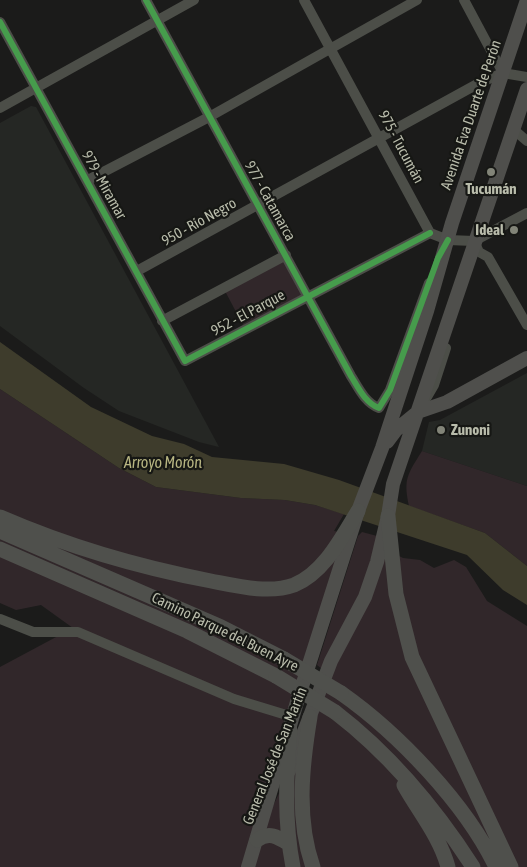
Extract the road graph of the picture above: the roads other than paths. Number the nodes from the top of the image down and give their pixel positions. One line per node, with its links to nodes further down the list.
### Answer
1 (146, 0): 7 (street, 977 - Catamarca)
2 (194, 0): 7 (street)
3 (304, 0): 9 (street, 975 - Tucumán)
4 (417, 0): 9 (street)
5 (464, 0): 10 (street)
6 (527, 0): 10 (main road, Avenida Eva Duarte de Perón)
7 (157, 21): 12 (street); 15 (street, 977 - Catamarca)
8 (0, 22): 12 (street, 979 - Miramar)
9 (331, 48): 15 (street); 17 (street, 975 - Tucumán)
10 (503, 73): 11 (street); 17 (street, 950 - Río Negro); 23 (main road, Avenida Eva Duarte de Perón)
11 (527, 77)
12 (36, 88): 14 (street); 19 (street, 979 - Miramar)
13 (527, 89): 16 (main road)
14 (0, 108)
15 (209, 117): 19 (street); 20 (street, 977 - Catamarca)
16 (513, 128): 18 (street); 24 (main road)
17 (380, 139): 20 (street, 950 - Río Negro); 22 (street, 975 - Tucumán)
18 (527, 141)
19 (88, 180): 26 (street, 979 - Miramar)
20 (257, 204): 25 (street, 977 - Catamarca); 26 (street, 950 - Río Negro)
21 (527, 214): 24 (street)
22 (430, 233): 23 (street); 27 (street, 952 - El Parque)
23 (448, 240): 24 (street); 30 (main road, Avenida Eva Duarte de Perón); 33 (street, Avenida Eva Duarte de Perón)
24 (476, 247): 29 (street); 34 (main road)
25 (286, 255): 27 (street, 977 - Catamarca); 28 (street)
26 (136, 271): 28 (street, 979 - Miramar)
27 (308, 295): 32 (street, 952 - El Parque); 33 (street, 977 - Catamarca)
28 (162, 321): 32 (street, 979 - Miramar)
29 (527, 325)
30 (422, 326): 34 (main road); 35 (main road, Avenida Eva Duarte de Perón)
31 (527, 358): 34 (main road)
32 (185, 361)
33 (379, 408)
34 (415, 408): 35 (main road); 37 (main road)
35 (382, 448): 36 (main road, Avenida Eva Duarte de Perón)
36 (358, 511): 40 (highway)
37 (388, 516): 41 (highway)
38 (0, 517): 40 (highway)
39 (0, 531): 55 (highway, Camino Parque del Buen Ayre, bridge)
40 (348, 535): 45 (main road, General José de San Martín)
41 (386, 548): 44 (main road, General José de San Martín); 56 (highway)
42 (0, 549): 46 (highway, Camino Parque del Buen Ayre, bridge)
43 (0, 619): 45 (street)
44 (310, 717): 47 (main road, General José de San Martín); 52 (highway)
45 (291, 723): 47 (highway); 48 (main road, General José de San Martín)
46 (394, 766): 53 (highway); 54 (highway, Camino Parque del Buen Ayre)
47 (286, 779): 48 (main road, General José de San Martín); 49 (highway)
48 (257, 840): 49 (highway); 50 (main road, General José de San Martín)
49 (288, 844): 51 (highway)
50 (248, 867)
51 (293, 867)
52 (313, 867)
53 (448, 867)
54 (473, 867)
55 (496, 867)
56 (511, 867)

